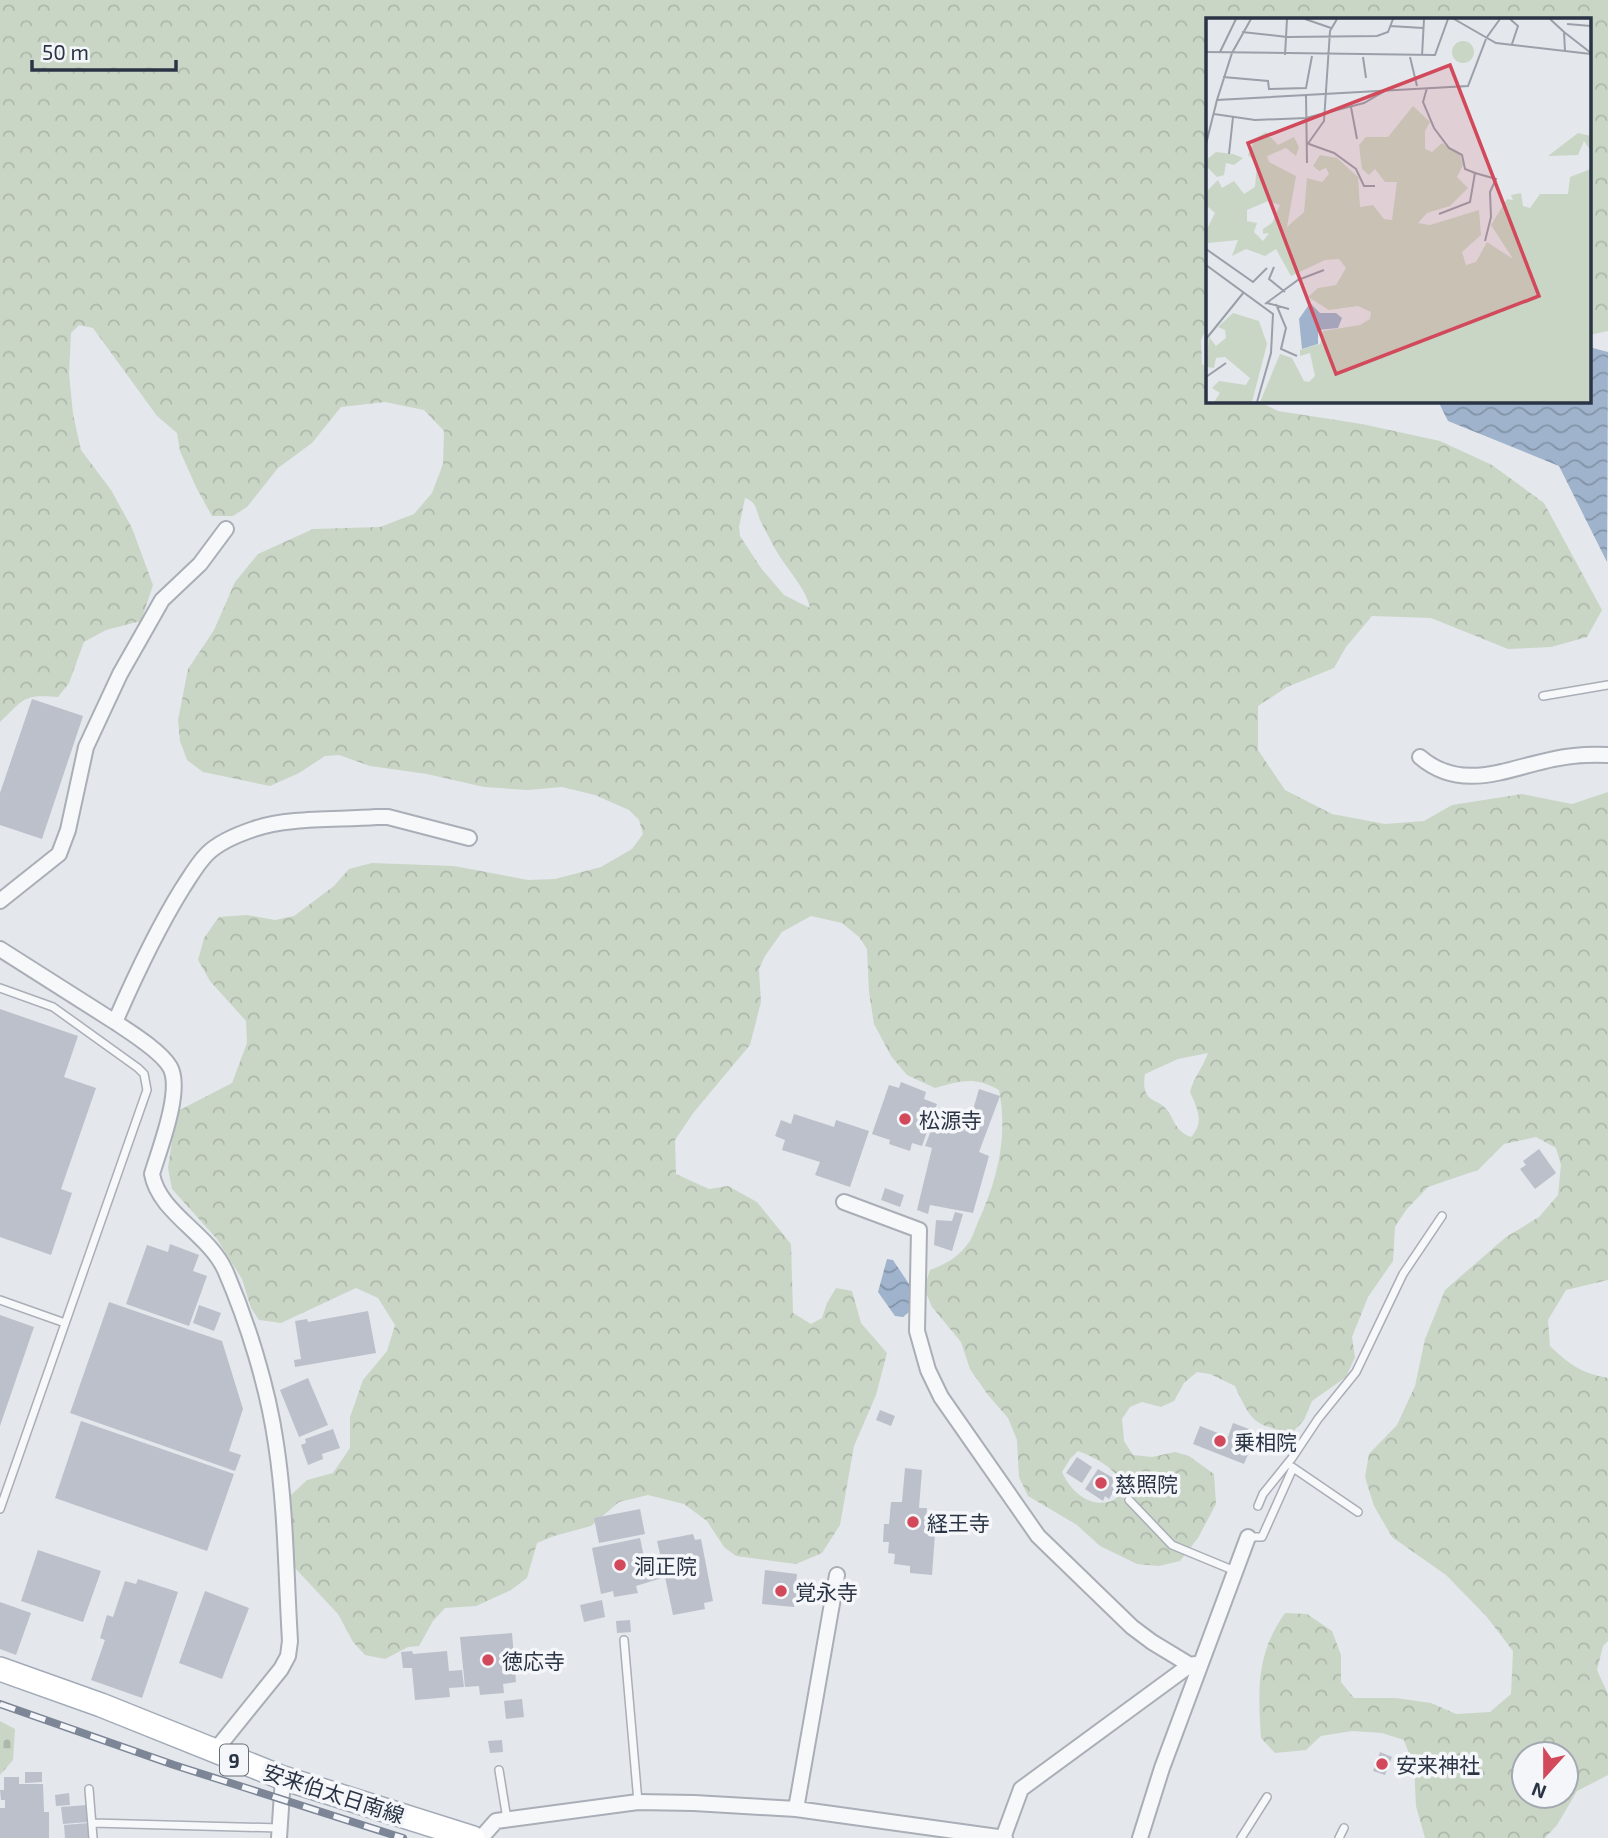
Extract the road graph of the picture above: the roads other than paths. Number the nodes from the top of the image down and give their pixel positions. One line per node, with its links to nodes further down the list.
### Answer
1 (226, 529): 7 (street)
2 (1608, 685): 3 (lane)
3 (1543, 696)
4 (1608, 755): 5 (street)
5 (1420, 757)
6 (469, 838): 10 (street)
7 (0, 901)
8 (0, 949): 10 (street)
9 (0, 988): 14 (lane)
10 (115, 1022): 26 (street)
11 (844, 1202): 24 (street)
12 (1442, 1216): 15 (lane)
13 (0, 1300): 14 (lane)
14 (65, 1323): 18 (lane)
15 (1290, 1466): 17 (lane); 19 (lane); 20 (lane)
16 (1129, 1500): 21 (lane)
17 (1258, 1506)
18 (0, 1509)
19 (1358, 1512)
20 (1248, 1537): 21 (street)
21 (1235, 1571): 24 (street)
22 (837, 1575): 32 (street)
23 (624, 1640): 31 (lane)
24 (1195, 1664): 40 (street); 41 (street)
25 (0, 1669): 26 (main road, 安来伯太日南線 / 9)
26 (214, 1752): 28 (main road, 安来伯太日南線 / 9)
27 (499, 1770): 33 (lane)
28 (283, 1779): 36 (street); 38 (main road, 安来伯太日南線 / 9)
29 (89, 1789): 34 (lane)
30 (1267, 1797): 42 (lane)
31 (638, 1802): 32 (street); 33 (street)
32 (796, 1809): 40 (street)
33 (507, 1819): 39 (street)
34 (93, 1823): 36 (lane); 37 (lane)
35 (1344, 1828): 43 (lane)
36 (279, 1833)
37 (93, 1838)
38 (473, 1838)
39 (481, 1838)
40 (1004, 1838)
41 (1140, 1838)
42 (1241, 1838)
43 (1339, 1838)

